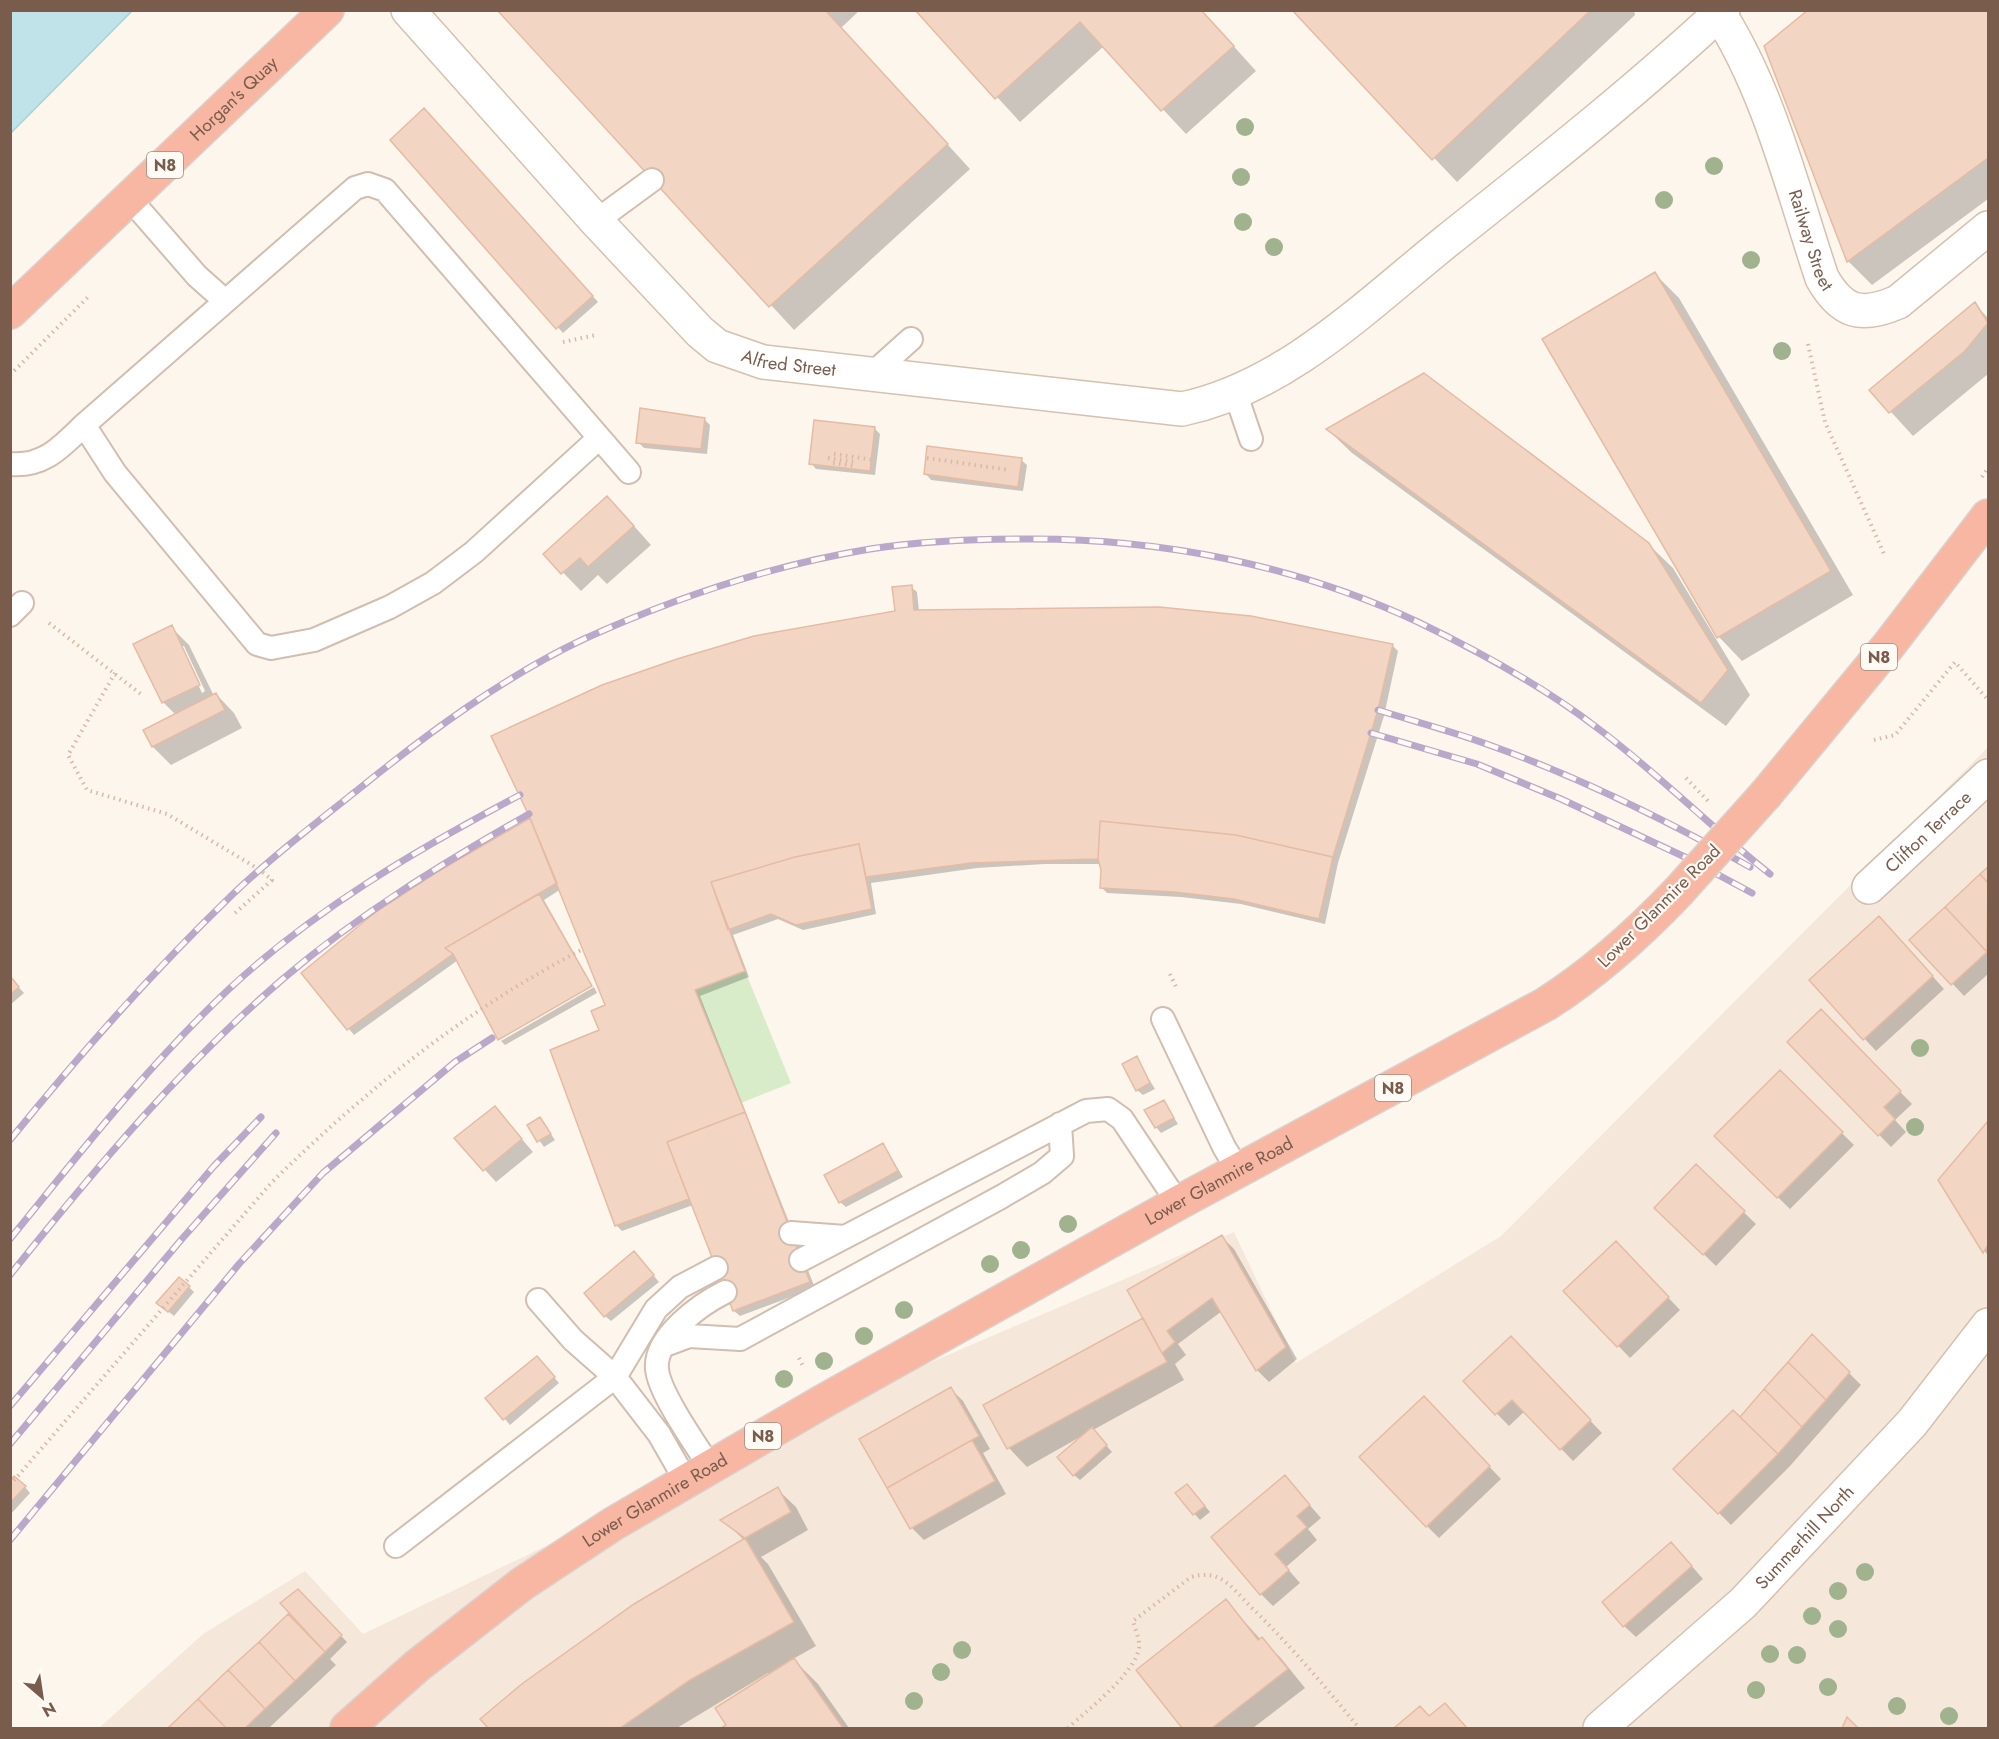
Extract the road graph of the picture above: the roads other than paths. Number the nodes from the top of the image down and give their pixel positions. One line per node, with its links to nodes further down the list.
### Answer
1 (327, 10): 5 (highway, Horgan's Quay / N8)
2 (408, 10): 6 (street, Alfred Street)
3 (1720, 12): 7 (street, Railway Street); 12 (street, Alfred Street)
4 (652, 180): 6 (lane)
5 (130, 199): 8 (lane); 9 (highway, Horgan's Quay / N8)
6 (596, 221): 11 (street, Alfred Street)
7 (1989, 228)
8 (224, 300): 13 (lane); 14 (lane)
9 (10, 312)
10 (911, 339): 11 (lane)
11 (872, 374): 12 (street, Alfred Street)
12 (1235, 392): 15 (lane)
13 (84, 425): 14 (lane); 16 (lane)
14 (598, 439): 17 (lane)
15 (1251, 439)
16 (10, 464)
17 (629, 472)
18 (1989, 516): 23 (highway, Lower Glanmire Road / N8, bridge)
19 (1989, 776): 20 (street, Clifton Terrace)
20 (1869, 887)
21 (1163, 1019): 23 (lane)
22 (1060, 1124): 24 (lane); 26 (lane); 32 (lane)
23 (1239, 1172): 24 (highway, Lower Glanmire Road / N8)
24 (1178, 1203): 34 (highway, Lower Glanmire Road / N8)
25 (791, 1233): 26 (lane)
26 (845, 1237): 27 (lane)
27 (801, 1260)
28 (716, 1268): 33 (lane)
29 (725, 1292): 32 (lane)
30 (538, 1300): 33 (lane)
31 (1989, 1325): 37 (street, Summerhill North)
32 (665, 1345): 34 (lane)
33 (615, 1377): 34 (lane); 35 (lane)
34 (698, 1474): 36 (highway, Lower Glanmire Road / N8)
35 (396, 1546)
36 (347, 1728)
37 (1600, 1728)

